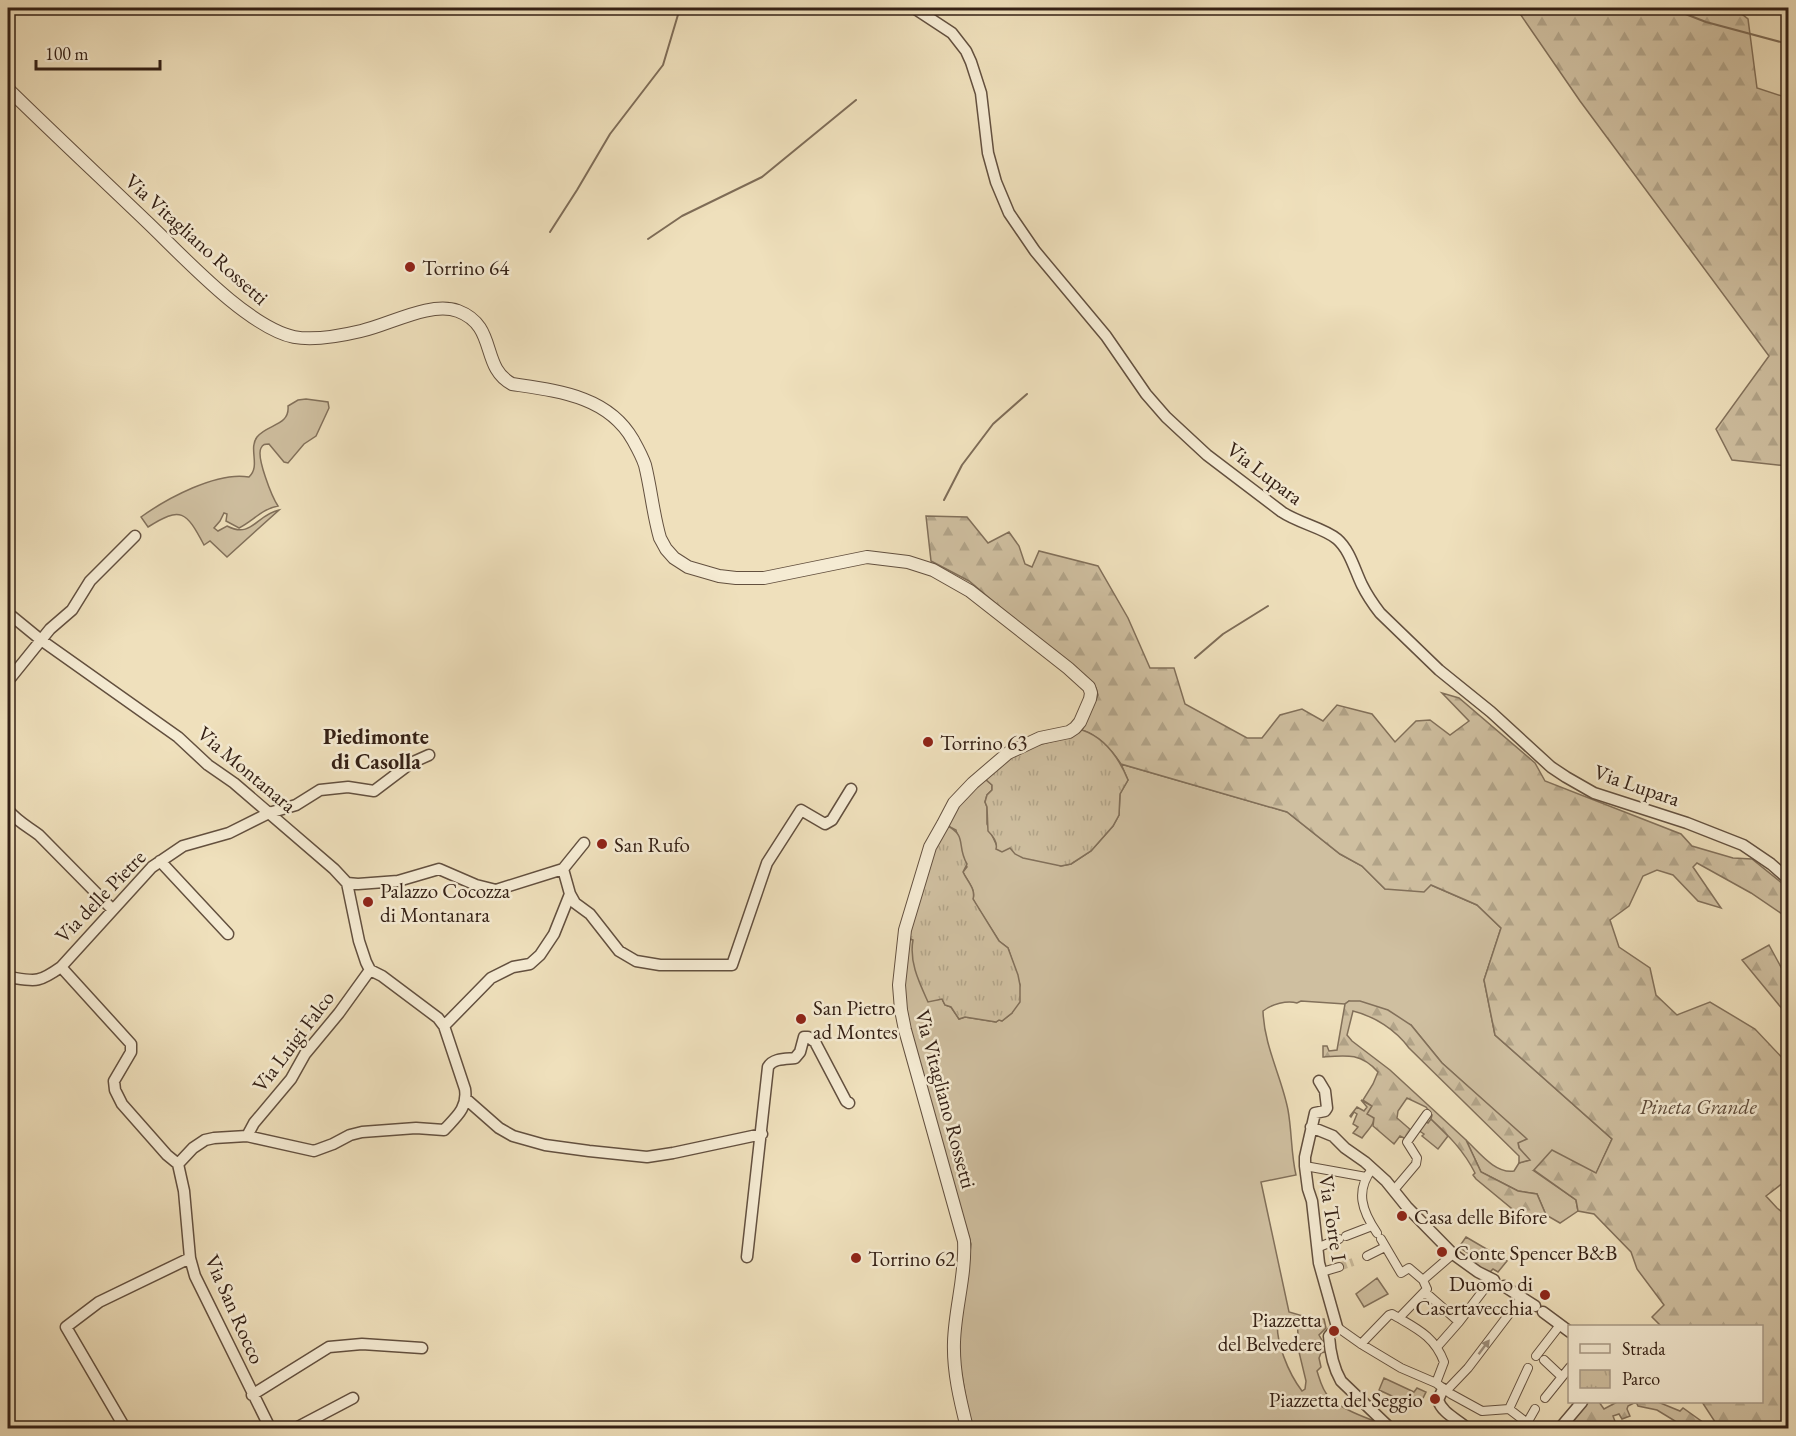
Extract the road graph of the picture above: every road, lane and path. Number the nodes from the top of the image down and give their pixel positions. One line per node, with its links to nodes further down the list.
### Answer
1 (914, 8): 14 (street, Via Lupara)
2 (8, 89): 68 (street, Via Vitagliano Rossetti)
3 (135, 536): 5 (street)
4 (8, 612): 5 (street, Via Montanara)
5 (41, 640): 6 (street); 10 (street, Via Montanara)
6 (8, 681)
7 (429, 755): 10 (street, Via delle Pietre)
8 (851, 789): 16 (street)
9 (8, 810): 17 (street)
10 (269, 813): 12 (street, Via delle Pietre); 15 (street, Via Montanara)
11 (584, 843): 13 (street)
12 (160, 861): 17 (street, Via delle Pietre); 18 (street)
13 (563, 869): 15 (street); 16 (street)
14 (1788, 879)
15 (347, 883): 20 (street)
16 (570, 894): 22 (street)
17 (112, 909): 19 (street, Via delle Pietre)
18 (228, 934)
19 (61, 967): 21 (street); 30 (street)
20 (370, 970): 22 (street); 29 (street, Via Luigi Falco)
21 (8, 977)
22 (444, 1026): 24 (street)
23 (1319, 1081): 27 (street)
24 (466, 1099): 28 (street); 29 (street)
25 (849, 1103): 28 (street)
26 (1427, 1114): 33 (street)
27 (1311, 1127): 31 (street, Via Torre I); 32 (street)
28 (762, 1134): 38 (street)
29 (248, 1136): 30 (street)
30 (178, 1164): 39 (street, Via San Rocco)
31 (1305, 1166): 32 (street); 35 (street, Via Torre I)
32 (1369, 1173): 33 (street); 34 (street)
33 (1394, 1190): 36 (street)
34 (1379, 1236): 35 (street); 37 (street); 42 (street)
35 (1319, 1247): 41 (street, Via Torre I)
36 (1453, 1254): 42 (street); 43 (street)
37 (1367, 1256)
38 (747, 1257)
39 (190, 1258): 58 (street, Via San Rocco); 65 (street)
40 (1339, 1267): 41 (street)
41 (1322, 1272): 49 (street, Via Torre I)
42 (1423, 1280): 44 (street)
43 (1496, 1282): 45 (street); 47 (street)
44 (1425, 1292): 46 (street); 47 (street)
45 (1522, 1297): 48 (street); 57 (street, one-way to 45)
46 (1399, 1318): 51 (street); 52 (street)
47 (1459, 1322): 52 (street)
48 (1560, 1325): 50 (street); 56 (street)
49 (1338, 1327): 51 (street); 69 (street)
50 (1568, 1331)
51 (1361, 1344): 57 (street)
52 (1437, 1347): 57 (street)
53 (422, 1348): 58 (street)
54 (1528, 1368): 62 (street)
55 (1568, 1368): 56 (street)
56 (1561, 1376): 60 (street)
57 (1442, 1388): 62 (street); 70 (street)
58 (252, 1395): 66 (street, Via San Rocco)
59 (353, 1398): 67 (street)
60 (1545, 1398)
61 (1580, 1403): 71 (street)
62 (1509, 1409): 64 (street)
63 (1535, 1409): 64 (street)
64 (1530, 1426)
65 (125, 1428)
66 (270, 1428)
67 (296, 1428)
68 (967, 1428)
69 (1390, 1428)
70 (1467, 1428)
71 (1560, 1428)

